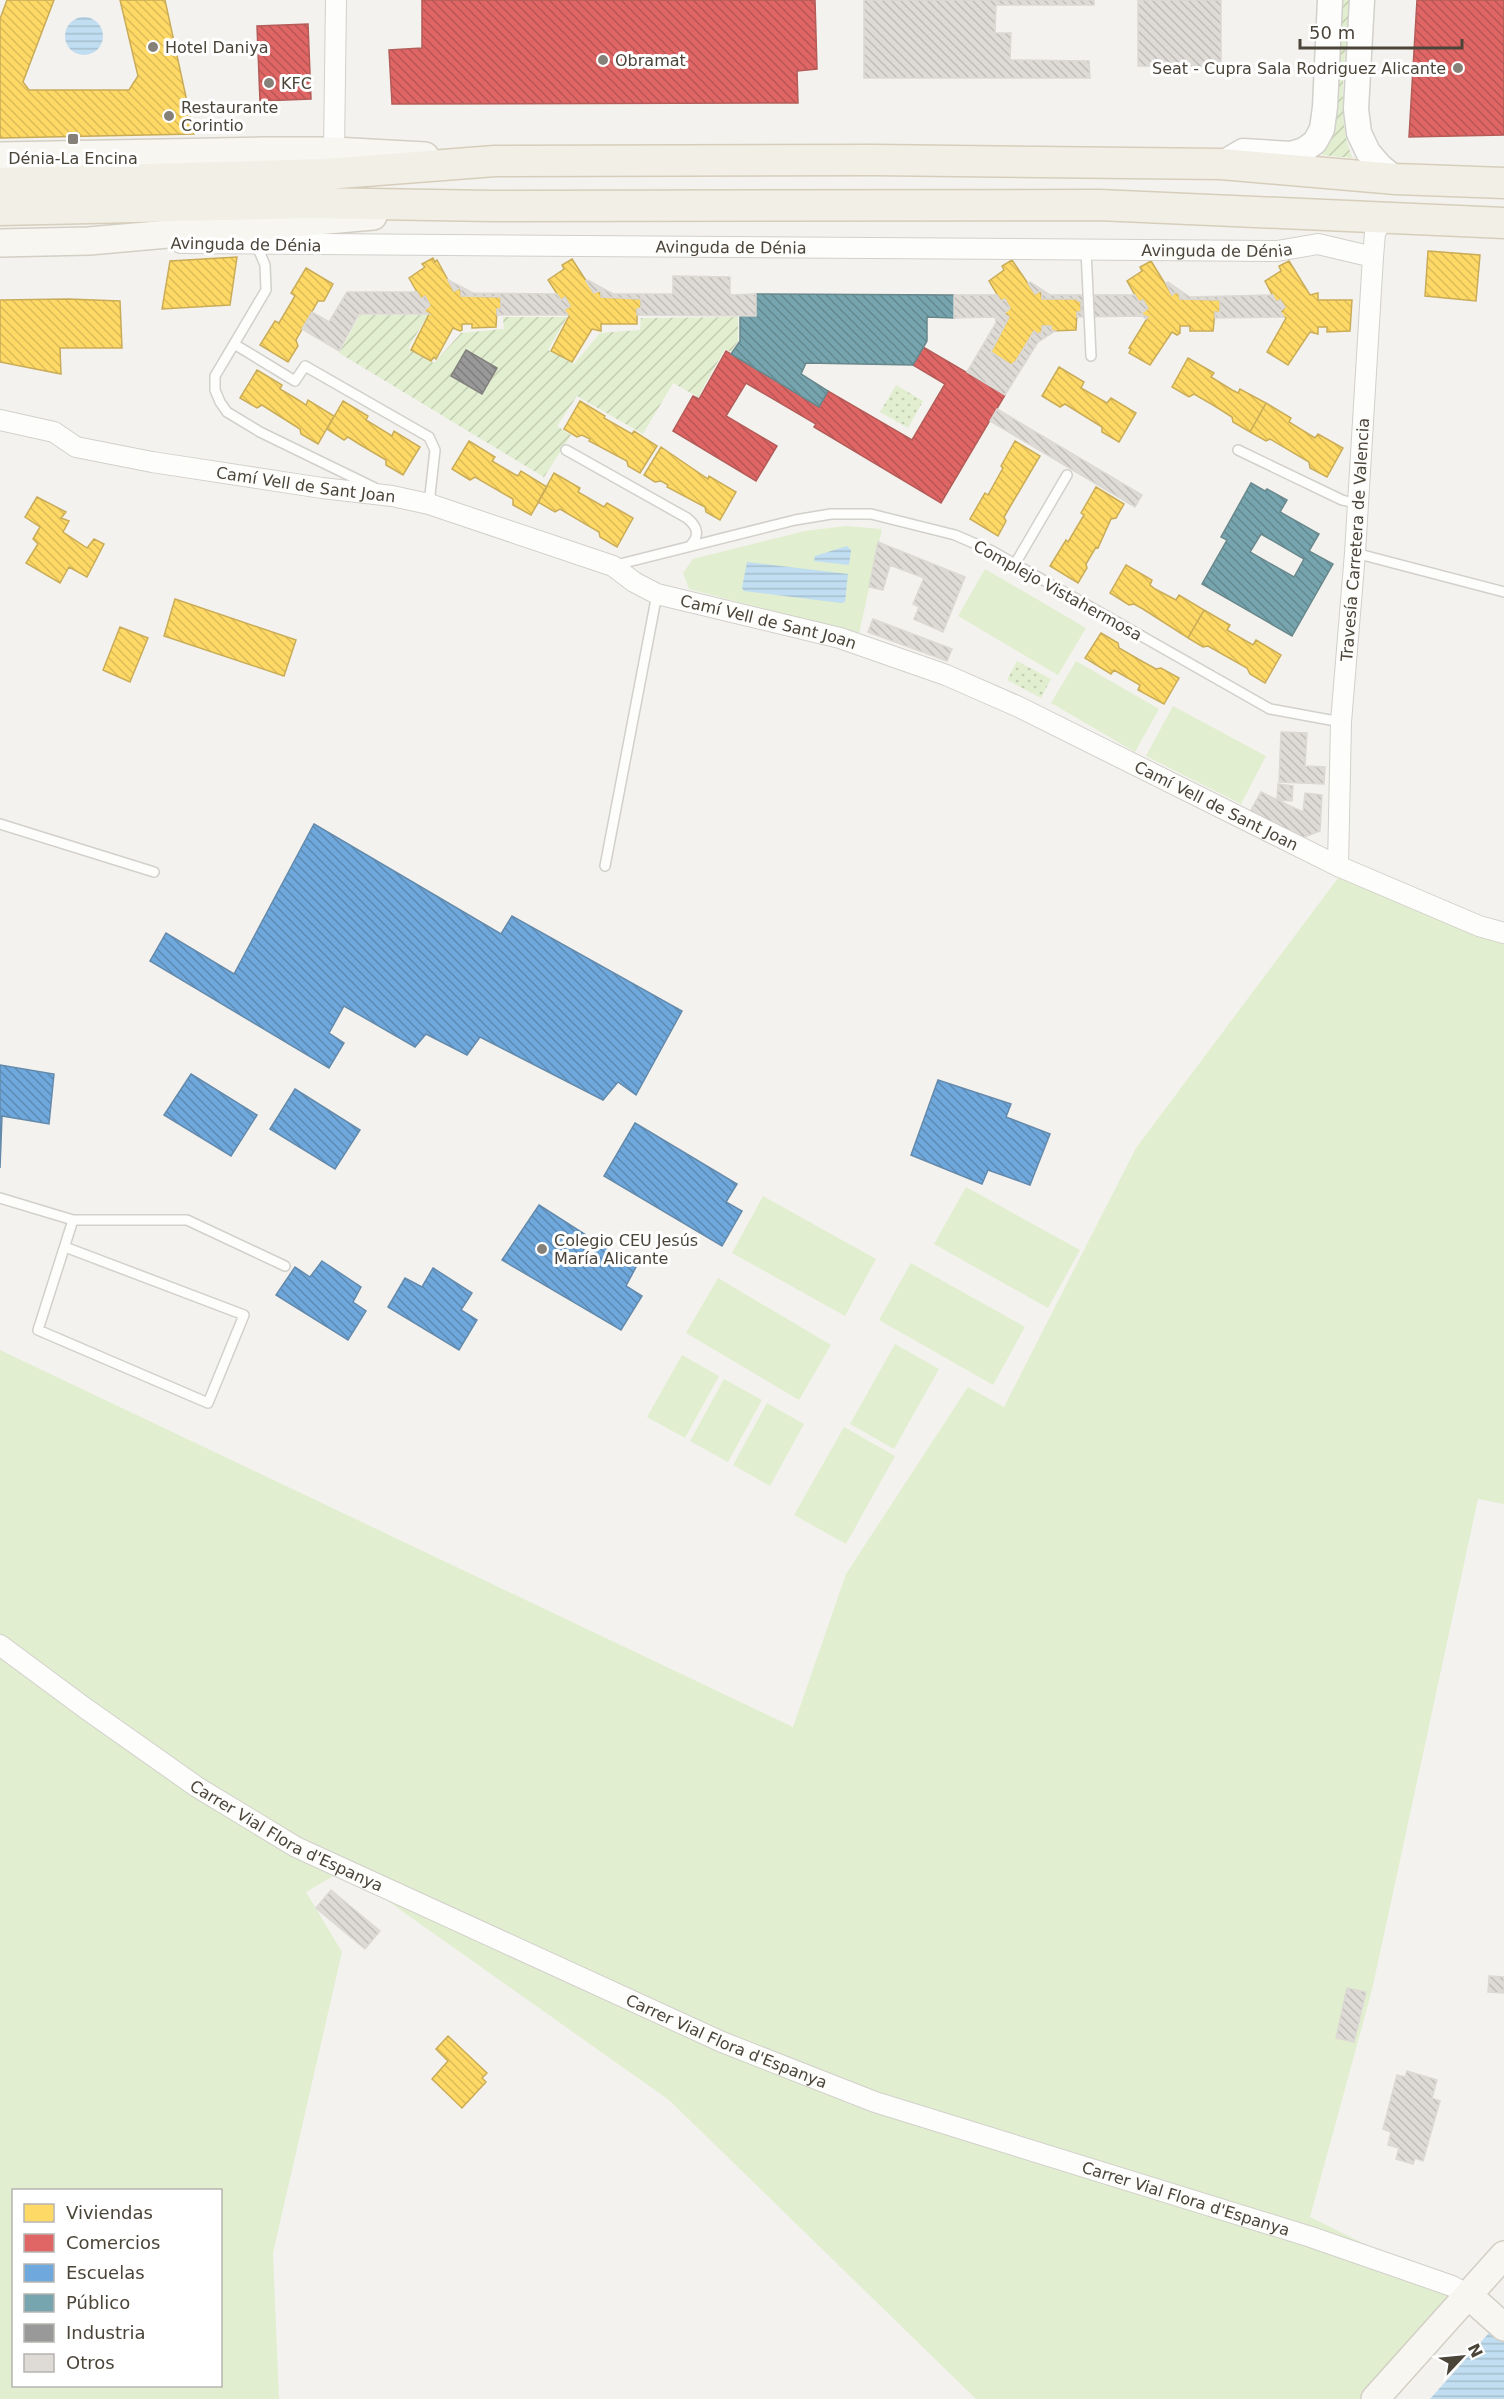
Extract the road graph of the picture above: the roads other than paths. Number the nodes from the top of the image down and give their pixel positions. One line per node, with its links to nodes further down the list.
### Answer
1 (336, 0): 4 (street)
2 (1330, 0): 7 (street)
3 (1362, 0): 8 (street)
4 (334, 151): 5 (main road); 6 (main road)
5 (0, 156)
6 (495, 160): 7 (main road); 10 (main road)
7 (1221, 164): 8 (main road)
8 (1396, 179): 9 (main road)
9 (1492, 179)
10 (0, 183)
11 (493, 206): 12 (main road, Avinguda de Dénia); 13 (main road, Avinguda de Dénia); 15 (main road, Avinguda de Dénia)
12 (0, 210)
13 (1384, 216): 14 (main road, Avinguda de Dénia); 19 (street, Travesía Carretera de Valencia)
14 (1504, 223)
15 (89, 241): 16 (main road, Avinguda de Dénia); 17 (street, Avinguda de Dénia)
16 (0, 243)
17 (257, 246): 18 (street, Avinguda de Dénia); 20 (lane)
18 (1086, 250): 19 (street, Avinguda de Dénia); 21 (lane)
19 (1373, 257): 30 (street, Travesía Carretera de Valencia)
20 (234, 344): 25 (lane); 29 (lane)
21 (1091, 356)
22 (0, 420): 27 (street, Camí Vell de Sant Joan)
23 (566, 450): 31 (lane)
24 (1238, 450): 30 (lane)
25 (324, 465): 27 (lane); 28 (lane)
26 (1067, 474): 33 (lane)
27 (322, 488): 28 (street, Camí Vell de Sant Joan)
28 (392, 496): 29 (street, Camí Vell de Sant Joan)
29 (429, 504): 34 (street, Camí Vell de Sant Joan)
30 (1358, 504): 32 (street, Travesía Carretera de Valencia)
31 (690, 546): 33 (lane, Complejo Vistahermosa); 34 (lane, Complejo Vistahermosa)
32 (1355, 553): 35 (lane); 37 (street, Travesía Carretera de Valencia)
33 (1015, 564): 37 (lane, Complejo Vistahermosa)
34 (613, 566): 36 (street, Camí Vell de Sant Joan)
35 (1504, 592)
36 (657, 594): 39 (lane); 40 (street, Camí Vell de Sant Joan)
37 (1341, 722): 40 (street, Travesía Carretera de Valencia)
38 (0, 825): 41 (lane)
39 (605, 866)
40 (1338, 866): 42 (street, Camí Vell de Sant Joan)
41 (154, 872)
42 (1504, 933)
43 (0, 1198): 44 (lane)
44 (74, 1220): 45 (lane); 46 (lane)
45 (65, 1247): 45 (lane)
46 (285, 1266)
47 (0, 1645): 49 (street, Carrer Vial Flora d'Espanya)
48 (1504, 2255): 49 (main road)
49 (1468, 2295): 50 (main road, Carrer Vial Flora d'Espanya); 51 (main road)
50 (1500, 2323)
51 (1375, 2399)

